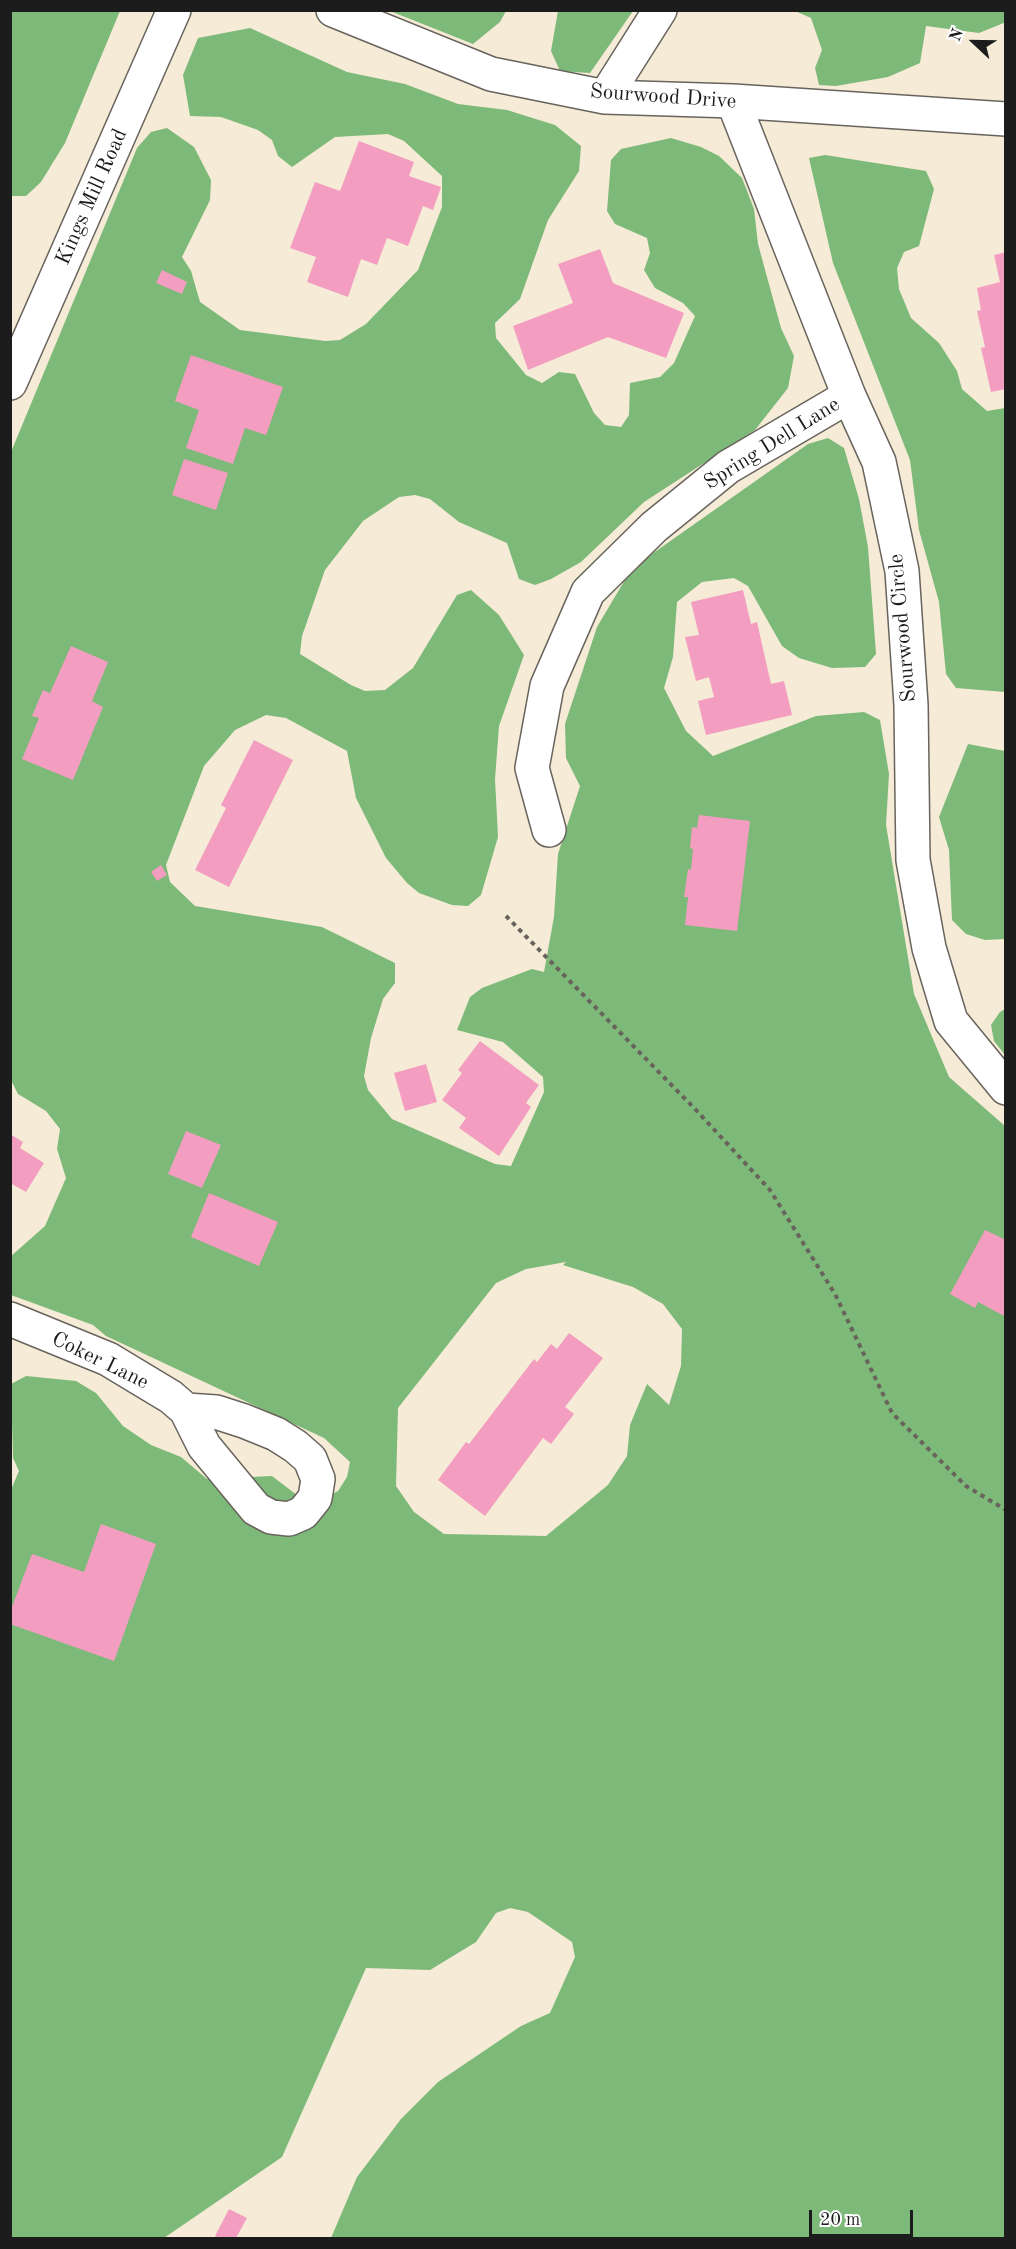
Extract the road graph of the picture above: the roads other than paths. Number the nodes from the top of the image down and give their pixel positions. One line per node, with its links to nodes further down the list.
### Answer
1 (174, 10): 7 (street, Kings Mill Road)
2 (333, 10): 4 (street, Sourwood Drive)
3 (660, 10): 4 (street)
4 (605, 97): 5 (street, Sourwood Drive)
5 (733, 101): 6 (street, Sourwood Drive); 8 (street, Sourwood Circle)
6 (1005, 118)
7 (10, 383)
8 (849, 396): 9 (street, Spring Dell Lane); 10 (street, Sourwood Circle)
9 (549, 830)
10 (1005, 1088)
11 (10, 1319): 12 (street, Coker Lane)
12 (186, 1410)

